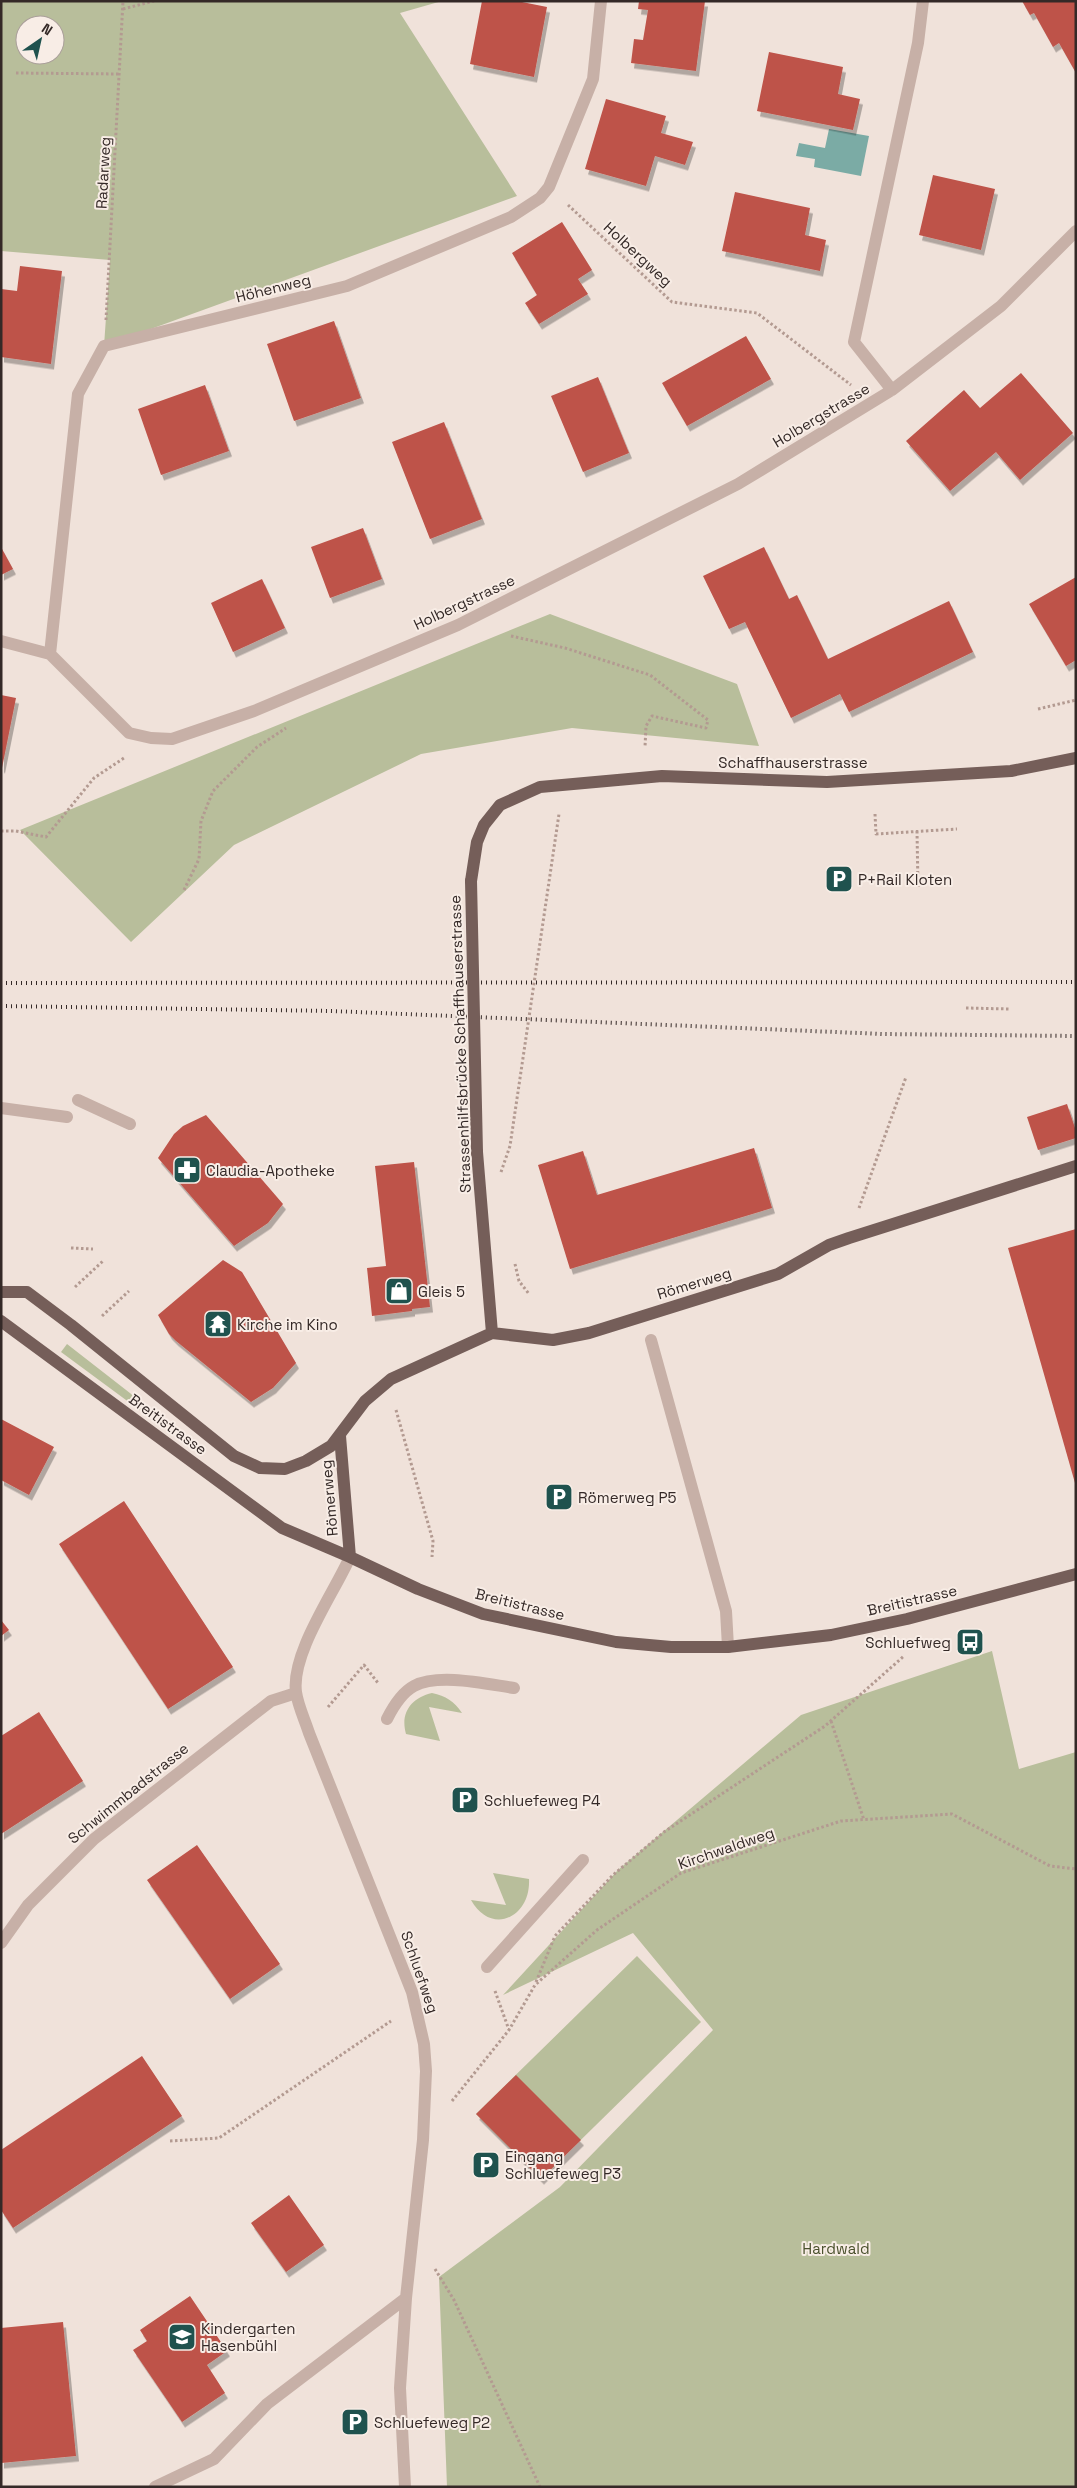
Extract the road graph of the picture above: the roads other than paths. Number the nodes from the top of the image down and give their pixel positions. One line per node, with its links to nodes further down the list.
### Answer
1 (600, 1): 6 (street, Höhenweg)
2 (923, 1): 4 (street, Holbergstrasse)
3 (1076, 231): 4 (street, Holbergstrasse)
4 (892, 390): 6 (street, Holbergstrasse)
5 (1, 641): 6 (street)
6 (50, 654)
7 (1076, 758): 8 (main road, Schaffhauserstrasse)
8 (540, 787): 16 (main road, Strassenhilfsbrücke Schaffhauserstrasse, bridge)
9 (78, 1100): 12 (street)
10 (1, 1108): 11 (street)
11 (67, 1118)
12 (130, 1124)
13 (1076, 1166): 16 (main road, Römerweg)
14 (1, 1292): 19 (main road, Breitistrasse)
15 (1, 1321): 20 (main road, Breitistrasse)
16 (492, 1333): 18 (main road, Römerweg)
17 (651, 1340): 22 (street)
18 (340, 1436): 19 (main road, Römerweg); 20 (main road, Römerweg)
19 (260, 1468)
20 (350, 1557): 22 (main road, Breitistrasse); 24 (street, Schluefweg)
21 (1076, 1574): 22 (main road, Breitistrasse)
22 (728, 1647)
23 (514, 1688): 25 (street)
24 (296, 1693): 27 (street, Schwimmbadstrasse); 29 (street, Schluefweg)
25 (387, 1719)
26 (583, 1860): 28 (street)
27 (1, 1943)
28 (487, 1967)
29 (406, 2298): 30 (street); 31 (street, Schluefweg)
30 (156, 2487)
31 (405, 2487)

